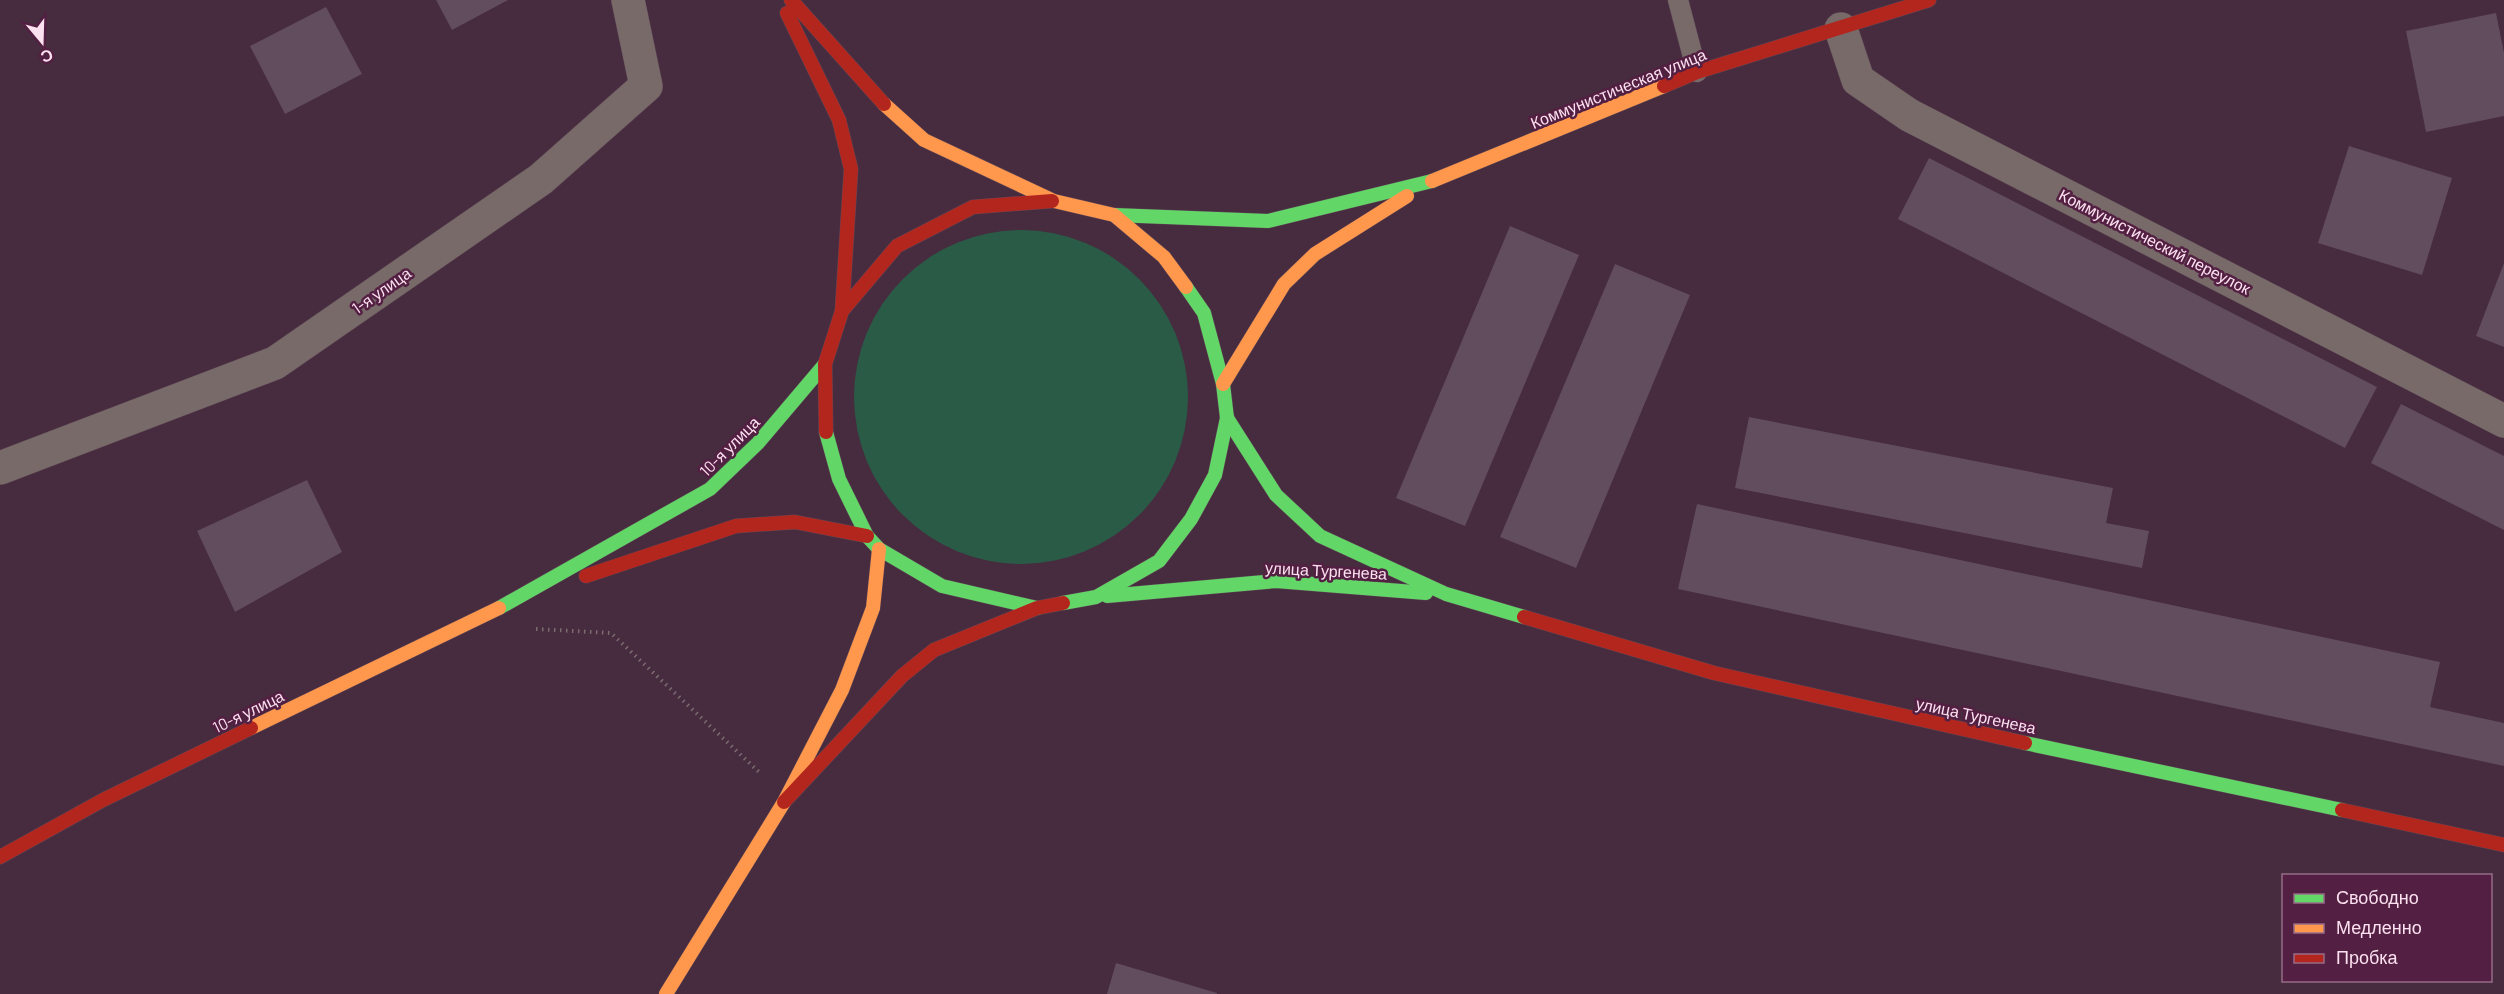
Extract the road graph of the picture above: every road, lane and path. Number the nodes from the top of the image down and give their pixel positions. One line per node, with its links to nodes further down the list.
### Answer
1 (628, 0): 16 (street, 1-я улица)
2 (780, 0): 11 (street)
3 (790, 0): 9 (street)
4 (1678, 0): 7 (lane)
5 (1929, 0): 6 (street, Коммунистическая улица)
6 (1840, 29): 7 (street, Коммунистическая улица); 15 (street, Коммунистический переулок)
7 (1697, 72): 8 (street, Коммунистическая улица)
8 (1426, 184): 10 (street, Коммунистическая улица); 13 (street, Коммунистическая улица)
9 (1054, 201): 10 (street, Коммунистическая улица); 11 (street)
10 (1114, 215): 13 (street)
11 (842, 311): 12 (street)
12 (825, 363): 17 (street); 21 (street, 10-я улица)
13 (1223, 384): 14 (street)
14 (1227, 418): 19 (street, улица Тургенева); 20 (street)
15 (2504, 421)
16 (0, 468)
17 (867, 536): 18 (street); 21 (street, 10-я улица)
18 (879, 549): 22 (street); 23 (street)
19 (1446, 594): 20 (street, улица Тургенева); 24 (street, улица Тургенева)
20 (1096, 597): 22 (street)
21 (513, 601): 23 (path); 25 (street, 10-я улица)
22 (1037, 608): 23 (street)
23 (784, 802): 26 (street)
24 (2504, 845)
25 (0, 857)
26 (666, 994)

